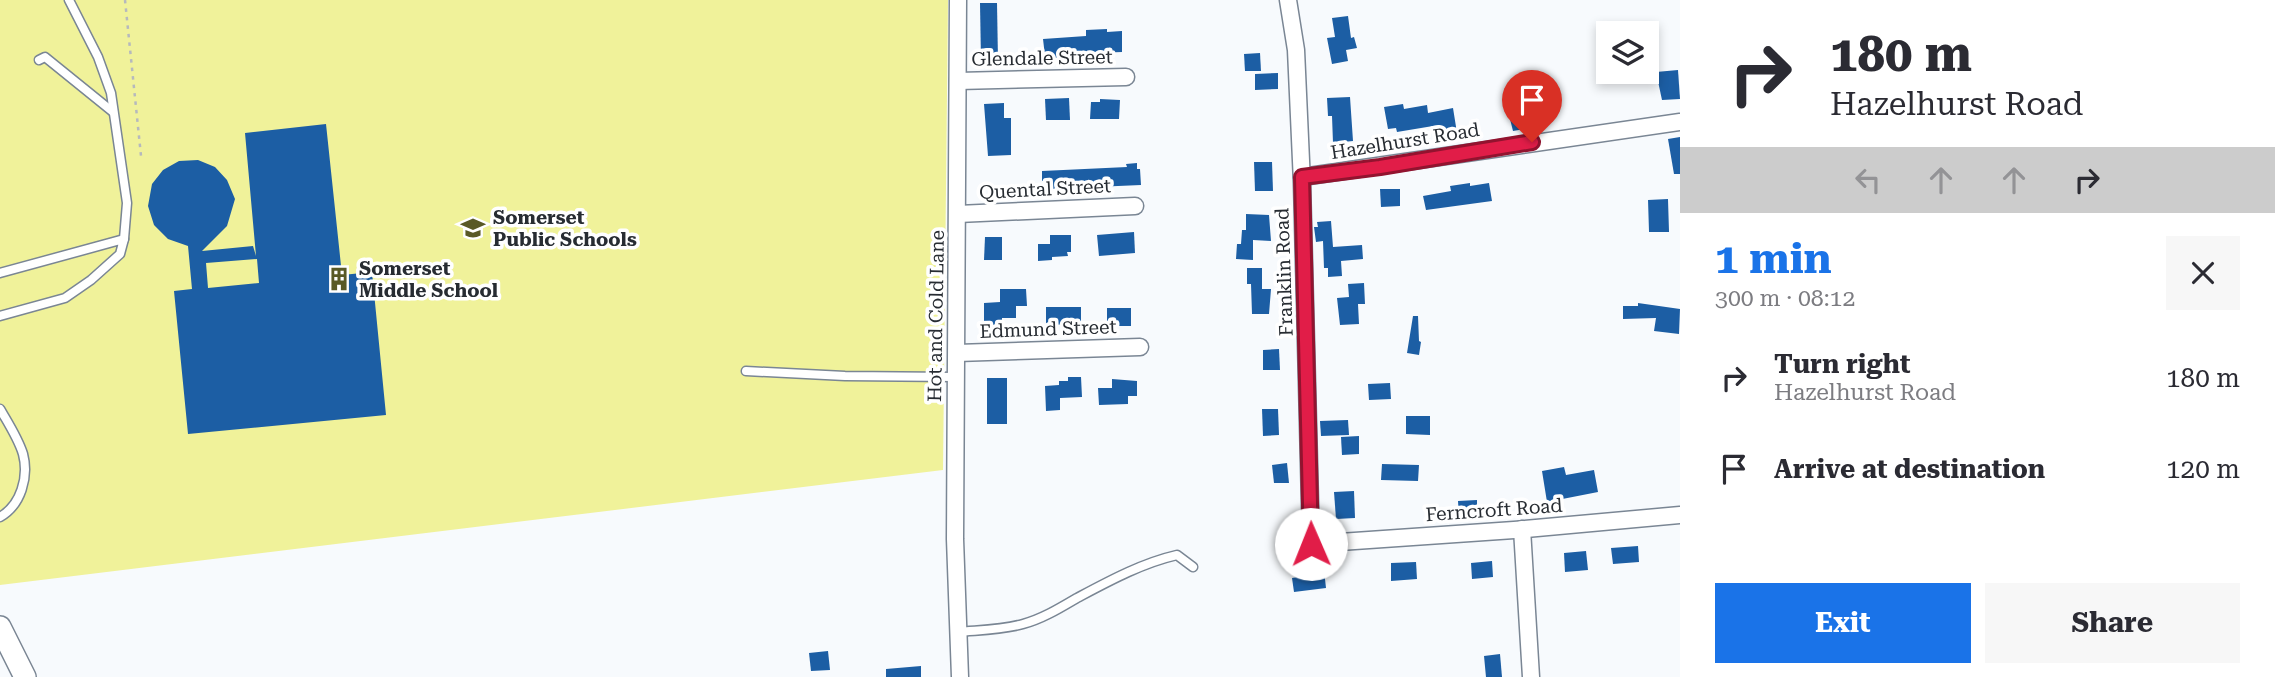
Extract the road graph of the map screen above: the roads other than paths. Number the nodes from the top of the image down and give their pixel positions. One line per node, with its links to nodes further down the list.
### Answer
1 (69, 0): 7 (lane)
2 (958, 0): 6 (street, Hot and Cold Lane)
3 (1288, 0): 9 (street, Franklin Road)
4 (38, 60): 7 (lane)
5 (1126, 77): 6 (street, Glendale Street)
6 (958, 81): 11 (street, Hot and Cold Lane)
7 (113, 112): 12 (lane)
8 (1680, 122): 9 (street, Hazelhurst Road)
9 (1302, 177): 23 (street, Franklin Road)
10 (1135, 206): 11 (street, Quental Street)
11 (958, 214): 16 (street, Hot and Cold Lane)
12 (124, 239): 13 (lane); 14 (lane)
13 (0, 273)
14 (0, 316)
15 (1140, 347): 16 (street, Edmund Street)
16 (957, 353): 18 (street, Hot and Cold Lane)
17 (746, 371): 18 (lane)
18 (956, 377): 26 (street, Hot and Cold Lane)
19 (0, 409): 21 (lane)
20 (1680, 514): 22 (street, Ferncroft Road)
21 (0, 517)
22 (1522, 529): 23 (street, Ferncroft Road); 29 (street)
23 (1311, 544)
24 (1193, 567): 26 (lane)
25 (0, 627): 27 (main road)
26 (958, 632): 28 (street, Hot and Cold Lane)
27 (25, 677)
28 (960, 677)
29 (1531, 677)

